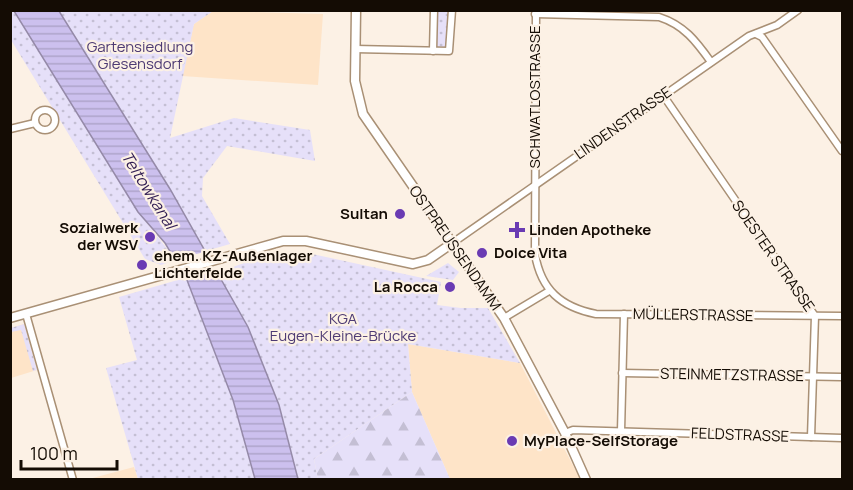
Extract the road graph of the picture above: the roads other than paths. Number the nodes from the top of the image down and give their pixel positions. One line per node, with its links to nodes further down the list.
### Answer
1 (356, 10): 7 (main road, OSTPREUSSENDAMM)
2 (434, 10): 8 (street)
3 (452, 10): 8 (street)
4 (798, 10): 6 (street, LINDENSTRASSE)
5 (536, 12): 9 (street); 14 (street, SCHWATLOSTRASSE)
6 (756, 34): 9 (street, LINDENSTRASSE); 13 (street)
7 (355, 49): 8 (street); 15 (main road, OSTPREUSSENDAMM)
8 (433, 51)
9 (711, 62): 10 (street, LINDENSTRASSE)
10 (663, 95): 14 (street, LINDENSTRASSE); 19 (street, SOESTER STRASSE)
11 (35, 123): 12 (street)
12 (10, 129)
13 (843, 151)
14 (535, 184): 15 (street, LINDENSTRASSE); 16 (street)
15 (451, 244): 17 (main road); 22 (main road, OSTPREUSSENDAMM)
16 (549, 291): 18 (street, MÜLLERSTRASSE); 22 (street)
17 (26, 314): 21 (main road); 30 (street)
18 (624, 314): 19 (street, MÜLLERSTRASSE); 23 (street)
19 (816, 316): 20 (street, MÜLLERSTRASSE); 24 (street, SOESTER STRASSE)
20 (843, 316)
21 (10, 318)
22 (504, 318): 27 (main road, OSTPREUSSENDAMM)
23 (622, 373): 24 (street, STEINMETZSTRASSE); 26 (street)
24 (813, 376): 25 (street, STEINMETZSTRASSE); 28 (street, SOESTER STRASSE)
25 (843, 377)
26 (621, 431): 27 (street, FELDSTRASSE); 28 (street, FELDSTRASSE)
27 (565, 433): 31 (main road, OSTPREUSSENDAMM)
28 (811, 437): 29 (street, FELDSTRASSE)
29 (843, 438)
30 (73, 480)
31 (586, 480)

